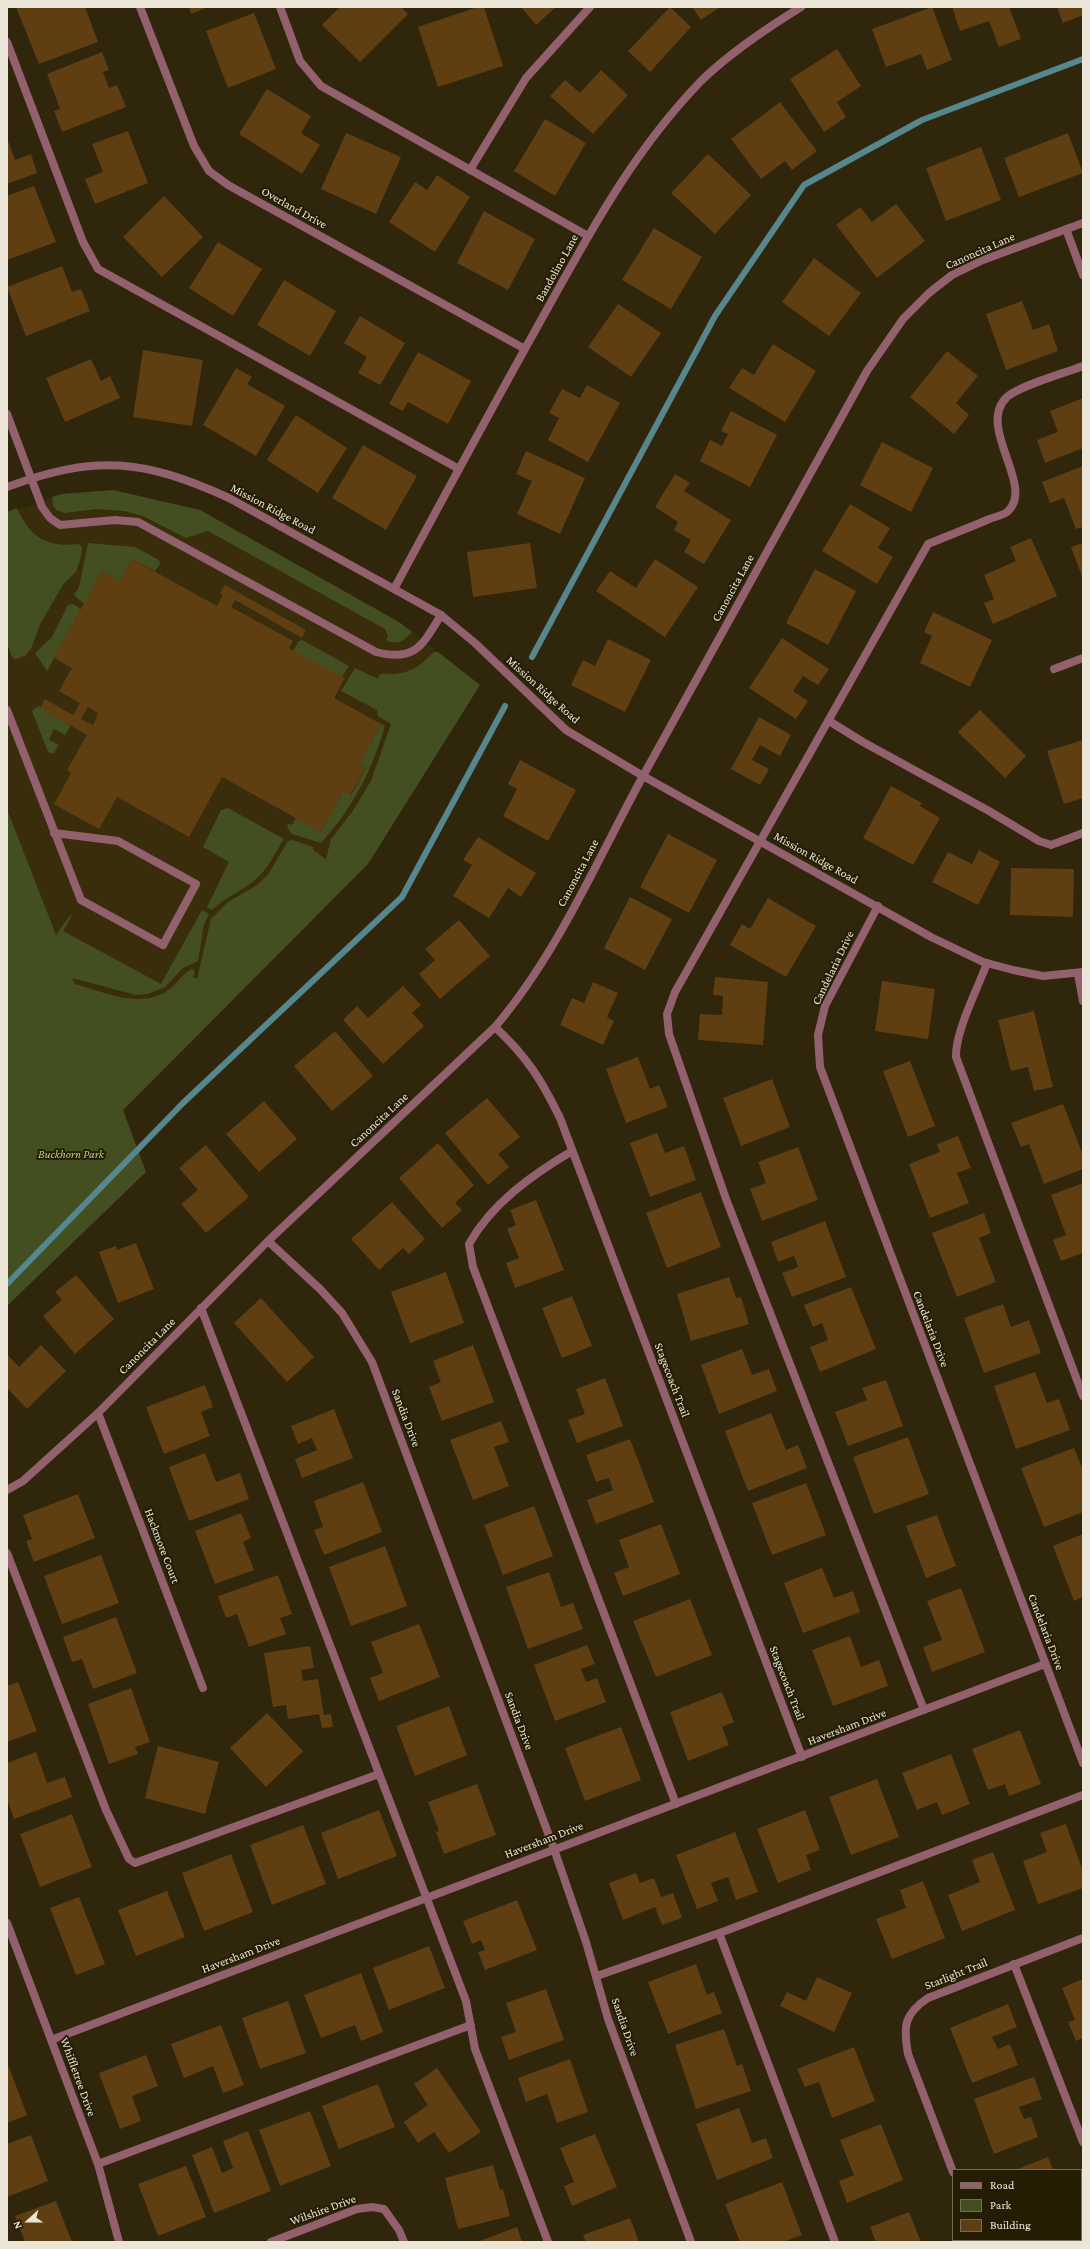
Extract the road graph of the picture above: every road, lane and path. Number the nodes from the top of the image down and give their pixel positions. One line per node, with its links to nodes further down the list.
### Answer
1 (140, 7): 11 (street, Overland Drive)
2 (280, 7): 6 (street)
3 (590, 7): 6 (street)
4 (801, 7): 9 (street, Bandolino Lane)
5 (7, 42): 14 (street)
6 (470, 170): 9 (street)
7 (1083, 223): 8 (street, Canoncita Lane)
8 (1066, 229): 10 (street); 23 (street, Canoncita Lane)
9 (588, 236): 11 (street, Bandolino Lane)
10 (1083, 275)
11 (525, 349): 14 (street, Bandolino Lane)
12 (1083, 366): 22 (street)
13 (7, 414): 15 (street)
14 (460, 469): 17 (street, Bandolino Lane)
15 (31, 478): 16 (street, Mission Ridge Road); 17 (street, Mission Ridge Road); 18 (street)
16 (7, 486)
17 (394, 589): 18 (street, Mission Ridge Road)
18 (441, 616): 23 (street, Mission Ridge Road)
19 (1083, 658): 20 (street)
20 (1054, 669)
21 (7, 710): 24 (street)
22 (829, 721): 25 (street); 26 (street)
23 (643, 776): 26 (street, Mission Ridge Road); 31 (street, Canoncita Lane)
24 (54, 833): 24 (street)
25 (1083, 833)
26 (761, 842): 27 (street, Mission Ridge Road); 41 (street)
27 (878, 906): 28 (street, Mission Ridge Road); 39 (street, Candelaria Drive)
28 (987, 963): 29 (street, Mission Ridge Road); 35 (street)
29 (1080, 973): 30 (street)
30 (1083, 1001)
31 (495, 1027): 32 (street, Stagecoach Trail); 33 (street, Canoncita Lane)
32 (572, 1151): 42 (street, Stagecoach Trail); 46 (street)
33 (268, 1241): 34 (street, Canoncita Lane); 47 (street, Sandia Drive)
34 (201, 1308): 36 (street, Canoncita Lane); 44 (street)
35 (1083, 1396)
36 (98, 1413): 37 (street, Canoncita Lane); 40 (street, Hackmore Court)
37 (7, 1490)
38 (7, 1553): 44 (street)
39 (1045, 1664): 41 (street, Haversham Drive); 43 (street, Candelaria Drive)
40 (203, 1688)
41 (924, 1710): 42 (street, Haversham Drive)
42 (802, 1757): 46 (street, Haversham Drive)
43 (1083, 1763)
44 (379, 1774): 48 (street)
45 (1083, 1795): 50 (street)
46 (676, 1804): 47 (street, Haversham Drive)
47 (554, 1849): 48 (street, Haversham Drive); 53 (street, Sandia Drive)
48 (427, 1898): 54 (street); 55 (street, Haversham Drive)
49 (7, 1923): 55 (street, Whiffletree Drive)
50 (719, 1933): 53 (street); 64 (street)
51 (1083, 1938): 52 (street, Starlight Trail)
52 (1014, 1964): 56 (street); 58 (street, Starlight Trail)
53 (597, 1976): 63 (street, Sandia Drive)
54 (471, 2026): 57 (street); 62 (street)
55 (51, 2040): 57 (street, Whiffletree Drive)
56 (1083, 2142)
57 (98, 2164): 59 (street, Whiffletree Drive)
58 (952, 2169)
59 (119, 2242)
60 (271, 2242): 61 (street, Wilshire Drive)
61 (404, 2242)
62 (548, 2242)
63 (691, 2242)
64 (835, 2242)

